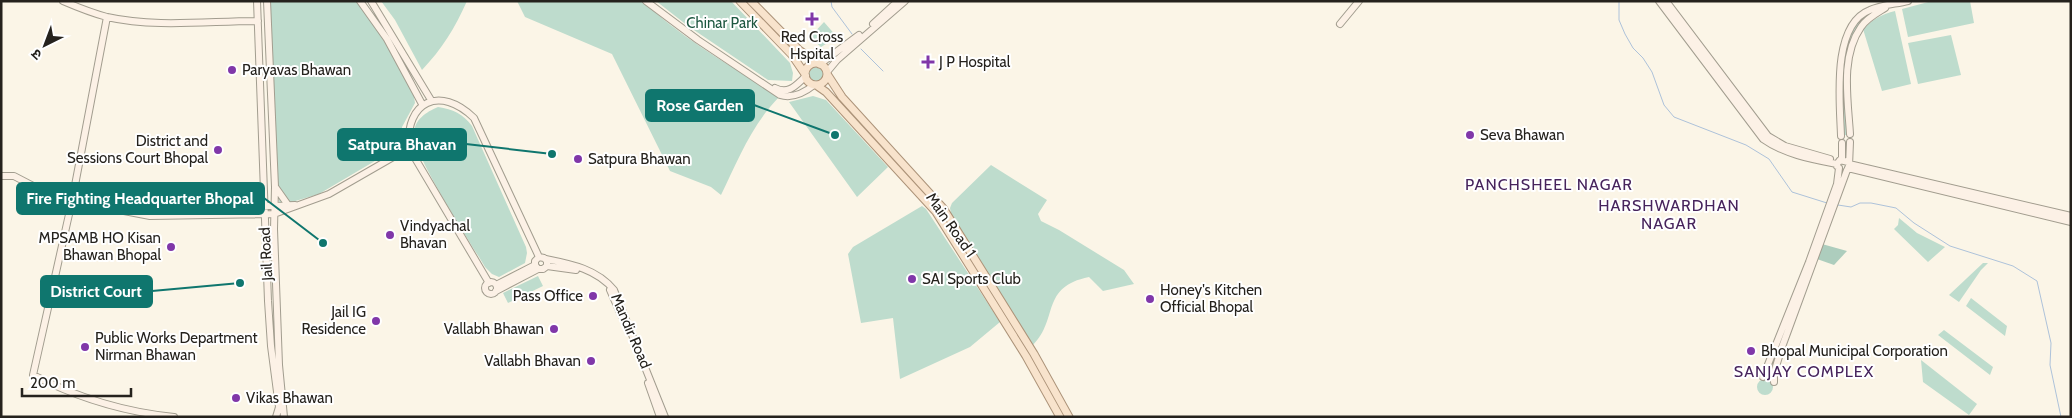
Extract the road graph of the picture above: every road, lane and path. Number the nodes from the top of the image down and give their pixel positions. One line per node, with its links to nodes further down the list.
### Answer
1 (63, 1): 17 (street)
2 (257, 1): 18 (street, Jail Road)
3 (267, 1): 31 (street, Jail Road)
4 (360, 1): 25 (street)
5 (371, 1): 24 (street)
6 (646, 1): 23 (street)
7 (651, 1): 22 (street)
8 (740, 1): 22 (main road)
9 (751, 1): 20 (main road)
10 (898, 1): 20 (street)
11 (905, 1): 21 (street)
12 (1358, 1): 19 (street)
13 (1659, 1): 29 (street)
14 (1666, 1): 29 (street)
15 (1908, 1): 16 (street)
16 (1889, 6): 26 (street); 29 (street)
17 (107, 17): 18 (street); 32 (street)
18 (258, 21): 34 (street, Jail Road)
19 (1340, 24)
20 (820, 64): 21 (main road); 22 (main road)
21 (827, 73): 23 (main road); 49 (main road, Main Road 1)
22 (805, 75): 23 (main road)
23 (815, 85): 49 (main road, Main Road 1)
24 (430, 100): 25 (street); 45 (street)
25 (422, 104): 28 (street)
26 (1850, 134)
27 (1850, 142): 29 (street)
28 (409, 148): 35 (street); 47 (street)
29 (1843, 165): 36 (street); 41 (street); 42 (street)
30 (1, 176): 32 (street)
31 (275, 187): 33 (street, Jail Road); 35 (street)
32 (72, 200): 37 (street); 53 (street)
33 (274, 205): 34 (street); 35 (street); 40 (street, Jail Road)
34 (264, 206): 37 (street); 39 (street, Jail Road)
35 (288, 208): 40 (street); 43 (street)
36 (1831, 208): 50 (street); 51 (street)
37 (138, 214): 38 (street)
38 (250, 214): 39 (street); 44 (street)
39 (264, 214): 40 (street); 44 (street, Jail Road)
40 (274, 214): 43 (street, Jail Road)
41 (2071, 216)
42 (2071, 222)
43 (274, 229): 55 (street, Jail Road)
44 (264, 232): 54 (street, Jail Road)
45 (544, 261): 46 (street); 46 (street); 52 (street, Mandir Road)
46 (537, 267): 48 (street)
47 (488, 282): 48 (street); 48 (street)
48 (496, 288)
49 (1038, 368): 58 (main road, Main Road 1); 59 (main road, Main Road 1)
50 (1763, 377)
51 (1774, 382)
52 (658, 406): 56 (street, Mandir Road); 57 (street, Mandir Road)
53 (174, 417)
54 (276, 417)
55 (284, 417)
56 (660, 417)
57 (665, 417)
58 (1060, 417)
59 (1069, 417)

